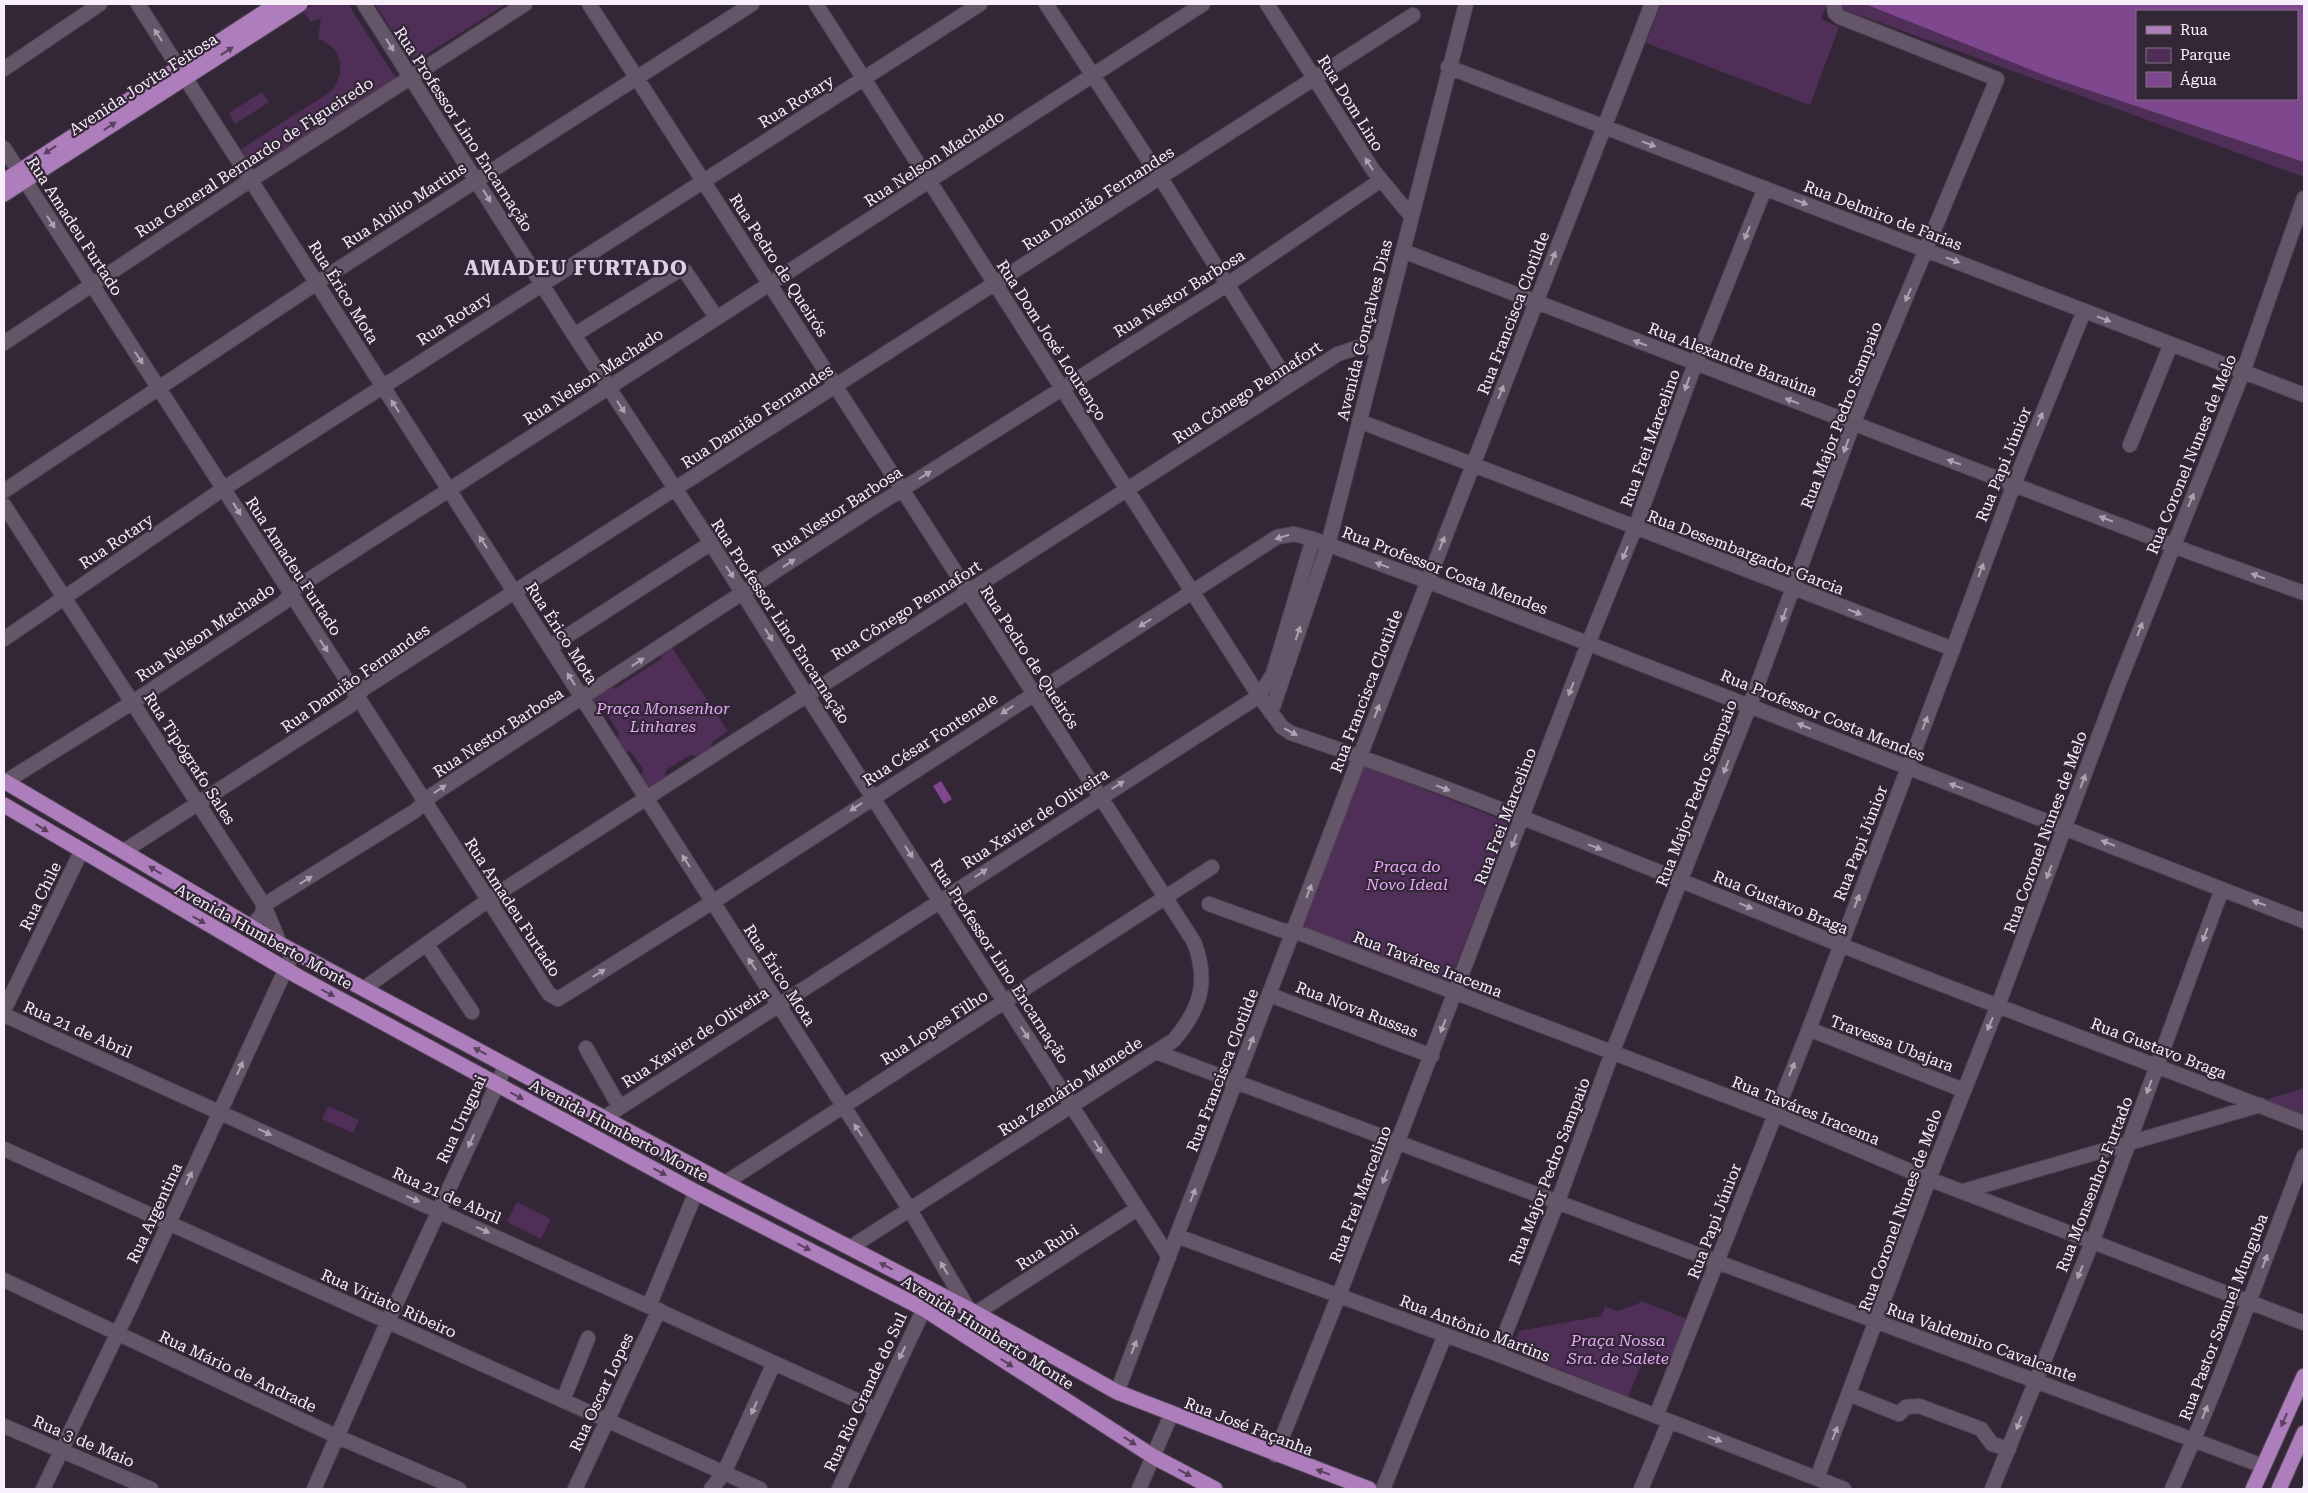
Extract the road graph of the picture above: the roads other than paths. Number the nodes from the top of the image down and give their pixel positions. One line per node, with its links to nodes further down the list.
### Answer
1 (100, 4): 19 (street)
2 (138, 4): 20 (street, Rua Érico Mota, one-way to 2)
3 (277, 4): 20 (main road, Avenida Jovita Feitosa)
4 (300, 4): 20 (main road, Avenida Jovita Feitosa, one-way to 4)
5 (364, 4): 23 (street, Rua Professor Lino Encarnação, one-way to 23)
6 (526, 4): 23 (street, Rua General Bernardo de Figueiredo)
7 (589, 4): 22 (street, Rua Pedro de Queirós)
8 (752, 4): 22 (street, Rua Abílio Martins)
9 (816, 4): 25 (street, Rua Dom José Lourenço)
10 (980, 4): 25 (street, Rua Rotary)
11 (1046, 4): 21 (street)
12 (1203, 4): 21 (street, Rua Nelson Machado)
13 (1267, 4): 24 (street, Rua Dom Lino)
14 (1466, 4): 18 (street, Avenida Gonçalves Dias)
15 (1652, 4): 26 (street, Rua Francisca Clotilde)
16 (1834, 8): 40 (street, Rua Major Pedro Sampaio)
17 (1413, 14): 24 (street, Rua Damião Fernandes)
18 (1448, 67): 26 (street, Rua Delmiro de Farias); 39 (street, Avenida Gonçalves Dias)
19 (4, 69)
20 (182, 71): 28 (main road, Avenida Jovita Feitosa); 30 (street, Rua Érico Mota)
21 (1092, 76): 29 (street); 35 (street, Rua Nelson Machado)
22 (637, 77): 31 (street, Rua Abílio Martins); 32 (street, Rua Pedro de Queirós)
23 (410, 78): 30 (street, Rua General Bernardo de Figueiredo); 31 (street, Rua Professor Lino Encarnação)
24 (1315, 78): 29 (street, Rua Damião Fernandes); 33 (street, Rua Dom Lino, one-way to 24)
25 (864, 79): 32 (street, Rua Rotary); 35 (street, Rua Dom José Lourenço)
26 (1604, 126): 36 (street, Rua Delmiro de Farias, one-way to 36); 48 (street, Rua Francisca Clotilde, one-way to 26)
27 (4, 148): 28 (street, Rua Amadeu Furtado)
28 (22, 176): 34 (main road, Avenida Jovita Feitosa); 37 (main road, Avenida Jovita Feitosa); 45 (street, Rua Amadeu Furtado, one-way to 45)
29 (1161, 178): 46 (street); 47 (street, Rua Damião Fernandes)
30 (252, 180): 42 (street, Rua Érico Mota); 45 (street, Rua General Bernardo de Figueiredo)
31 (476, 180): 42 (street, Rua Abílio Martins); 43 (street, Rua Professor Lino Encarnação, one-way to 43)
32 (703, 180): 43 (street, Rua Rotary); 44 (street, Rua Pedro de Queirós)
33 (1381, 180): 39 (street, Rua Dom Lino); 46 (street, Rua Nestor Barbosa)
34 (4, 181)
35 (930, 182): 44 (street, Rua Nelson Machado); 47 (street, Rua Dom José Lourenço)
36 (1764, 188): 40 (street, Rua Delmiro de Farias, one-way to 40); 55 (street, Rua Frei Marcelino, one-way to 55)
37 (4, 194)
38 (2304, 198): 56 (street, Rua Coronel Nunes de Melo)
39 (1411, 216): 41 (street, Avenida Gonçalves Dias)
40 (1926, 250): 49 (street, Rua Delmiro de Farias, one-way to 49); 65 (street, Rua Major Pedro Sampaio, one-way to 65)
41 (1403, 251): 48 (street, Rua Alexandre Baraúna); 54 (street, Avenida Gonçalves Dias)
42 (318, 282): 58 (street, Rua Érico Mota); 61 (street, Rua Abílio Martins)
43 (541, 283): 51 (street, Rua Professor Lino Encarnação); 58 (street, Rua Rotary)
44 (769, 283): 50 (street, Rua Nelson Machado); 59 (street, Rua Pedro de Queirós)
45 (92, 284): 52 (street, Rua General Bernardo de Figueiredo); 61 (street, Rua Amadeu Furtado, one-way to 61)
46 (1228, 284): 57 (street); 62 (street, Rua Nestor Barbosa)
47 (995, 285): 59 (street, Rua Damião Fernandes); 62 (street, Rua Dom José Lourenço)
48 (1536, 303): 55 (street, Rua Alexandre Baraúna, one-way to 48); 67 (street, Rua Francisca Clotilde, one-way to 48)
49 (2084, 311): 53 (street, Rua Delmiro de Farias, one-way to 53); 68 (street, Rua Papi Júnior, one-way to 49)
50 (716, 317): 51 (street); 60 (street, Rua Nelson Machado)
51 (574, 336): 60 (street, Rua Professor Lino Encarnação)
52 (4, 343)
53 (2172, 344): 56 (street, Rua Delmiro de Farias); 66 (street)
54 (1377, 348): 57 (street, Rua Cônego Pennafort); 64 (street, Avenida Gonçalves Dias)
55 (1695, 364): 65 (street, Rua Alexandre Baraúna, one-way to 55); 76 (street, Rua Frei Marcelino, one-way to 76)
56 (2243, 372): 63 (street, Rua Delmiro de Farias); 80 (street, Rua Coronel Nunes de Melo, one-way to 56)
57 (1290, 385): 72 (street, Rua Cônego Pennafort)
58 (382, 386): 69 (street, Rua Rotary); 70 (street, Rua Érico Mota, one-way to 58)
59 (836, 386): 71 (street, Rua Pedro de Queirós); 73 (street, Rua Damião Fernandes)
60 (608, 387): 70 (street, Rua Nelson Machado); 73 (street, Rua Professor Lino Encarnação, one-way to 73)
61 (159, 388): 69 (street, Rua Amadeu Furtado); 74 (street, Rua Abílio Martins)
62 (1062, 388): 71 (street, Rua Nestor Barbosa, one-way to 62); 72 (street, Rua Dom José Lourenço)
63 (2304, 395)
64 (1359, 421): 67 (street, Rua Desembargador Garcia); 79 (street, Avenida Gonçalves Dias)
65 (1854, 424): 68 (street, Rua Alexandre Baraúna, one-way to 65); 82 (street, Rua Major Pedro Sampaio, one-way to 82)
66 (2130, 445)
67 (1472, 465): 76 (street, Rua Desembargador Garcia); 81 (street, Rua Francisca Clotilde, one-way to 67)
68 (2014, 484): 80 (street, Rua Alexandre Baraúna, one-way to 68); 93 (street, Rua Papi Júnior, one-way to 68)
69 (223, 488): 88 (street, Rua Amadeu Furtado, one-way to 88); 89 (street, Rua Rotary)
70 (449, 489): 83 (street, Rua Érico Mota, one-way to 70); 88 (street, Rua Nelson Machado)
71 (902, 489): 84 (street, Rua Pedro de Queirós); 87 (street, Rua Nestor Barbosa, one-way to 71)
72 (1127, 489): 84 (street, Rua Cônego Pennafort); 85 (street, Rua Dom José Lourenço)
73 (675, 490): 78 (street, Rua Professor Lino Encarnação); 83 (street, Rua Damião Fernandes)
74 (4, 491)
75 (4, 505): 89 (street, Rua Tipógrafo Sales)
76 (1635, 528): 82 (street, Rua Desembargador Garcia); 91 (street, Rua Frei Marcelino, one-way to 91)
77 (1313, 539): 79 (street, Rua César Fontenele); 85 (street, Rua César Fontenele, one-way to 85); 94 (street, Avenida Gonçalves Dias)
78 (711, 543): 87 (street, Rua Professor Lino Encarnação, one-way to 87); 92 (street)
79 (1328, 545): 81 (street, Rua Professor Costa Mendes, one-way to 79); 94 (street, Avenida Gonçalves Dias, one-way to 79)
80 (2173, 545): 86 (street, Rua Alexandre Baraúna, one-way to 80); 113 (street, Rua Coronel Nunes de Melo, one-way to 80)
81 (1427, 582): 91 (street, Rua Professor Costa Mendes); 103 (street, Rua Francisca Clotilde, one-way to 81)
82 (1793, 589): 93 (street, Rua Desembargador Garcia, one-way to 93); 101 (street, Rua Major Pedro Sampaio, one-way to 101)
83 (515, 592): 92 (street, Rua Érico Mota); 98 (street, Rua Damião Fernandes)
84 (967, 592): 95 (street, Rua Cônego Pennafort); 96 (street, Rua Pedro de Queirós)
85 (1194, 592): 96 (street, Rua César Fontenele, one-way to 96); 97 (street, Rua Dom José Lourenço)
86 (2304, 592)
87 (743, 593): 95 (street, Rua Professor Lino Encarnação, one-way to 95); 99 (street, Rua Nestor Barbosa, one-way to 87)
88 (291, 595): 98 (street, Rua Amadeu Furtado, one-way to 98); 100 (street, Rua Nelson Machado)
89 (65, 597): 90 (street, Rua Rotary); 100 (street, Rua Tipógrafo Sales)
90 (4, 639)
91 (1588, 644): 101 (street, Rua Professor Costa Mendes); 112 (street, Rua Frei Marcelino, one-way to 112)
92 (550, 647): 99 (street, Rua Érico Mota, one-way to 92)
93 (1953, 649): 104 (street, Rua Papi Júnior, one-way to 93)
94 (1282, 661): 97 (street, Avenida Gonçalves Dias); 102 (street, Avenida Gonçalves Dias)
95 (806, 694): 106 (street, Rua Professor Lino Encarnação); 108 (street, Rua Cônego Pennafort)
96 (1033, 694): 106 (street, Rua César Fontenele, one-way to 106); 107 (street, Rua Pedro de Queirós)
97 (1259, 696): 102 (street, Rua Gustavo Braga); 107 (street, Rua Xavier de Oliveira, one-way to 97)
98 (357, 697): 109 (street, Rua Damião Fernandes); 110 (street, Rua Amadeu Furtado)
99 (583, 698): 108 (street, Rua Érico Mota); 110 (street, Rua Nestor Barbosa, one-way to 99)
100 (133, 702): 105 (street, Rua Nelson Machado); 109 (street, Rua Tipógrafo Sales)
101 (1750, 705): 104 (street, Rua Professor Costa Mendes, one-way to 101); 117 (street, Rua Major Pedro Sampaio, one-way to 117)
102 (1271, 712): 103 (street, Rua Gustavo Braga, one-way to 103)
103 (1360, 756): 112 (street, Rua Gustavo Braga, one-way to 112); 127 (street, Rua Francisca Clotilde, one-way to 103)
104 (1908, 768): 113 (street, Rua Professor Costa Mendes, one-way to 104); 130 (street, Rua Papi Júnior, one-way to 104)
105 (5, 782): 114 (main road, Avenida Humberto Monte)
106 (873, 796): 121 (street, Rua Professor Lino Encarnação, one-way to 121); 122 (street, Rua César Fontenele, one-way to 122)
107 (1099, 797): 119 (street, Rua Pedro de Queirós); 121 (street, Rua Xavier de Oliveira, one-way to 107)
108 (646, 798): 120 (street, Rua Cônego Pennafort); 122 (street, Rua Érico Mota, one-way to 108)
109 (198, 803): 114 (street, Rua Damião Fernandes); 124 (street, Rua Tipógrafo Sales)
110 (424, 804): 120 (street, Rua Amadeu Furtado); 124 (street, Rua Nestor Barbosa, one-way to 110)
111 (4, 805): 115 (main road, Avenida Humberto Monte, one-way to 115)
112 (1522, 819): 117 (street, Rua Gustavo Braga, one-way to 117); 134 (street, Rua Frei Marcelino, one-way to 134)
113 (2066, 827): 118 (street, Rua Professor Costa Mendes, one-way to 113); 139 (street, Rua Coronel Nunes de Melo, one-way to 139)
114 (124, 851): 126 (main road, Avenida Humberto Monte, one-way to 114)
115 (81, 852): 132 (main road, Avenida Humberto Monte, one-way to 132); 140 (street, Rua Chile)
116 (1212, 867): 119 (street, Rua Lopes Filho)
117 (1681, 880): 130 (street, Rua Gustavo Braga, one-way to 130); 146 (street, Rua Major Pedro Sampaio)
118 (2222, 889): 125 (street, Rua Professor Costa Mendes, one-way to 118); 149 (street, Rua Monsenhor Furtado, one-way to 149)
119 (1165, 899): 137 (street, Rua Lopes Filho); 145 (street, Rua Zemário Mamede)
120 (488, 900): 129 (street, Rua Cônego Pennafort); 136 (street, Rua Amadeu Furtado)
121 (940, 900): 137 (street, Rua Professor Lino Encarnação); 138 (street, Rua Xavier de Oliveira)
122 (712, 902): 136 (street, Rua César Fontenele, one-way to 122); 138 (street, Rua Érico Mota, one-way to 122)
123 (1208, 904): 127 (street, Rua Taváres Iracema)
124 (264, 906): 126 (street, Rua Nestor Barbosa); 128 (street)
125 (2304, 920)
126 (252, 927): 128 (main road, Avenida Humberto Monte)
127 (1294, 931): 134 (street, Rua Taváres Iracema); 135 (street, Rua Francisca Clotilde)
128 (280, 944): 131 (main road, Avenida Humberto Monte)
129 (427, 945): 133 (street, Rua Cônego Pennafort); 141 (street)
130 (1840, 945): 139 (street, Rua Gustavo Braga); 143 (street, Rua Papi Júnior)
131 (294, 951): 132 (street, Rua Argentina); 133 (main road, Avenida Humberto Monte)
132 (285, 969): 151 (main road, Avenida Humberto Monte, one-way to 151); 157 (street, Rua Argentina, one-way to 132)
133 (363, 989): 148 (main road, Avenida Humberto Monte, one-way to 133)
134 (1455, 993): 146 (street, Rua Taváres Iracema); 147 (street, Rua Frei Marcelino, one-way to 147)
135 (1270, 995): 147 (street, Rua Nova Russas); 150 (street, Rua Francisca Clotilde, one-way to 135)
136 (558, 999)
137 (1005, 1002): 154 (street, Rua Professor Lino Encarnação, one-way to 154); 156 (street, Rua Lopes Filho)
138 (778, 1005): 153 (street, Rua Xavier de Oliveira); 156 (street, Rua Érico Mota)
139 (1998, 1005): 149 (street, Rua Gustavo Braga); 152 (street, Rua Coronel Nunes de Melo, one-way to 152)
140 (4, 1010)
141 (472, 1012)
142 (4, 1015): 157 (street, Rua 21 de Abril)
143 (1809, 1029): 152 (street, Travessa Ubajara); 158 (street, Rua Papi Júnior, one-way to 143)
144 (586, 1048): 153 (street)
145 (1156, 1052): 150 (street, Rua Valdemiro Cavalcante); 154 (street, Rua Zemário Mamede)
146 (1612, 1052): 158 (street, Rua Taváres Iracema); 169 (street, Rua Major Pedro Sampaio)
147 (1432, 1056): 161 (street, Rua Frei Marcelino)
148 (506, 1064): 151 (street, Rua Uruguai); 159 (main road, Avenida Humberto Monte)
149 (2157, 1066): 155 (street, Rua Gustavo Braga); 162 (street, Rua Monsenhor Furtado, one-way to 162)
150 (1237, 1081): 161 (street, Rua Valdemiro Cavalcante); 174 (street, Rua Francisca Clotilde, one-way to 150)
151 (497, 1085): 168 (main road, Avenida Humberto Monte, one-way to 168); 171 (street, Rua Uruguai, one-way to 171)
152 (1963, 1090): 165 (street, Rua Coronel Nunes de Melo)
153 (619, 1106): 159 (street, Rua Xavier de Oliveira)
154 (1073, 1106): 170 (street, Rua Professor Lino Encarnação, one-way to 170); 172 (street, Rua Zemário Mamede)
155 (2260, 1106): 160 (street, Rua Gustavo Braga); 162 (street)
156 (843, 1107): 166 (street, Rua Lopes Filho); 172 (street, Rua Érico Mota, one-way to 156)
157 (220, 1112): 171 (street, Rua 21 de Abril, one-way to 171); 173 (street, Rua Argentina, one-way to 157)
158 (1774, 1114): 165 (street, Rua Taváres Iracema); 178 (street, Rua Papi Júnior)
159 (605, 1117): 166 (main road, Avenida Humberto Monte)
160 (2304, 1123)
161 (1398, 1143): 169 (street, Rua Valdemiro Cavalcante); 180 (street, Rua Frei Marcelino, one-way to 180)
162 (2129, 1143): 167 (street); 175 (street, Rua Monsenhor Furtado)
163 (4, 1149): 173 (street, Rua Viriato Ribeiro)
164 (2304, 1156): 181 (street, Rua Pastor Samuel Munguba, one-way to 164)
165 (1929, 1178): 167 (street, Rua Taváres Iracema); 186 (street, Rua Coronel Nunes de Melo)
166 (725, 1182): 176 (main road, Avenida Humberto Monte)
167 (1964, 1191): 175 (street, Rua Taváres Iracema)
168 (696, 1192): 182 (street, Rua Oscar Lopes); 183 (main road, Avenida Humberto Monte, one-way to 183)
169 (1558, 1201): 178 (street, Rua Valdemiro Cavalcante); 191 (street, Rua Major Pedro Sampaio)
170 (1137, 1209): 177 (street, Rua Professor Lino Encarnação); 184 (street, Rua Rubi)
171 (439, 1210): 182 (street, Rua 21 de Abril, one-way to 182); 185 (street, Rua Uruguai)
172 (910, 1210): 176 (street, Rua Zemário Mamede); 184 (street, Rua Érico Mota, one-way to 172)
173 (168, 1222): 185 (street, Rua Viriato Ribeiro); 188 (street, Rua Argentina)
174 (1177, 1236): 177 (street, Rua Francisca Clotilde); 180 (street, Rua Antônio Martins)
175 (2093, 1240): 181 (street, Rua Taváres Iracema); 194 (street, Rua Monsenhor Furtado, one-way to 194)
176 (851, 1247): 184 (main road, Avenida Humberto Monte, one-way to 176)
177 (1169, 1257): 195 (street, Rua Francisca Clotilde, one-way to 177)
178 (1717, 1262): 186 (street, Rua Valdemiro Cavalcante); 200 (street, Rua Papi Júnior)
179 (4, 1280): 188 (street, Rua Mário de Andrade)
180 (1339, 1295): 189 (street, Rua Antônio Martins); 209 (street, Rua Frei Marcelino)
181 (2250, 1301): 187 (street, Rua Taváres Iracema); 206 (street, Rua Pastor Samuel Munguba, one-way to 181)
182 (654, 1308): 192 (street, Rua 21 de Abril); 201 (street, Rua Oscar Lopes)
183 (924, 1309): 198 (street, Rua Rio Grande do Sul, one-way to 198); 210 (main road, Avenida Humberto Monte, one-way to 210)
184 (972, 1312): 195 (main road, Avenida Humberto Monte)
185 (388, 1322): 197 (street, Rua Viriato Ribeiro); 205 (street, Rua Uruguai)
186 (1877, 1322): 194 (street, Rua Valdemiro Cavalcante); 196 (street, Rua Coronel Nunes de Melo)
187 (2304, 1323)
188 (117, 1333): 205 (street, Rua Mário de Andrade); 208 (street, Rua Argentina)
189 (1445, 1335): 191 (street, Rua Antônio Martins); 225 (street)
190 (588, 1338): 197 (street)
191 (1497, 1354): 200 (street, Rua Antônio Martins)
192 (774, 1363): 198 (street, Rua 21 de Abril); 212 (street, one-way to 212)
193 (2304, 1376): 211 (main road, one-way to 211)
194 (2036, 1381): 206 (street, Rua Valdemiro Cavalcante); 207 (street, Rua Monsenhor Furtado, one-way to 207)
195 (1117, 1392): 199 (main road, Rua José Façanha)
196 (1849, 1394): 207 (street); 213 (street, Rua Coronel Nunes de Melo, one-way to 196)
197 (563, 1400): 201 (street, Rua Viriato Ribeiro)
198 (876, 1408): 221 (street, Rua Rio Grande do Sul)
199 (1171, 1415): 209 (main road, Rua José Façanha); 210 (street)
200 (1656, 1416): 202 (street, Rua Antônio Martins)
201 (608, 1420): 212 (street, Rua Viriato Ribeiro); 218 (street, Rua Oscar Lopes)
202 (1669, 1422): 213 (street, Rua Antônio Martins, one-way to 213); 226 (street)
203 (4, 1426): 208 (street, Rua 3 de Maio)
204 (2304, 1433): 231 (main road)
205 (338, 1437): 216 (street, Rua Uruguai); 217 (street, Rua Mário de Andrade)
206 (2194, 1440): 211 (street, Rua Valdemiro Cavalcante); 229 (street, Rua Pastor Samuel Munguba)
207 (2008, 1449): 228 (street, Rua Monsenhor Furtado)
208 (61, 1450): 214 (street, Rua Argentina); 215 (street, Rua 3 de Maio)
209 (1275, 1455): 224 (main road, Rua José Façanha, one-way to 209)
210 (1154, 1457): 222 (street); 223 (main road, Avenida Humberto Monte, one-way to 223)
211 (2263, 1466): 230 (main road)
212 (724, 1473): 219 (street); 220 (street, Rua Viriato Ribeiro)
213 (1817, 1478): 227 (street, Rua Antônio Martins)
214 (43, 1489)
215 (151, 1489)
216 (314, 1489)
217 (459, 1489)
218 (574, 1489)
219 (711, 1489)
220 (760, 1489)
221 (839, 1489)
222 (1139, 1489)
223 (1215, 1489)
224 (1368, 1489)
225 (1383, 1489)
226 (1641, 1489)
227 (1842, 1489)
228 (1992, 1489)
229 (2172, 1489)
230 (2253, 1489)
231 (2279, 1489)

